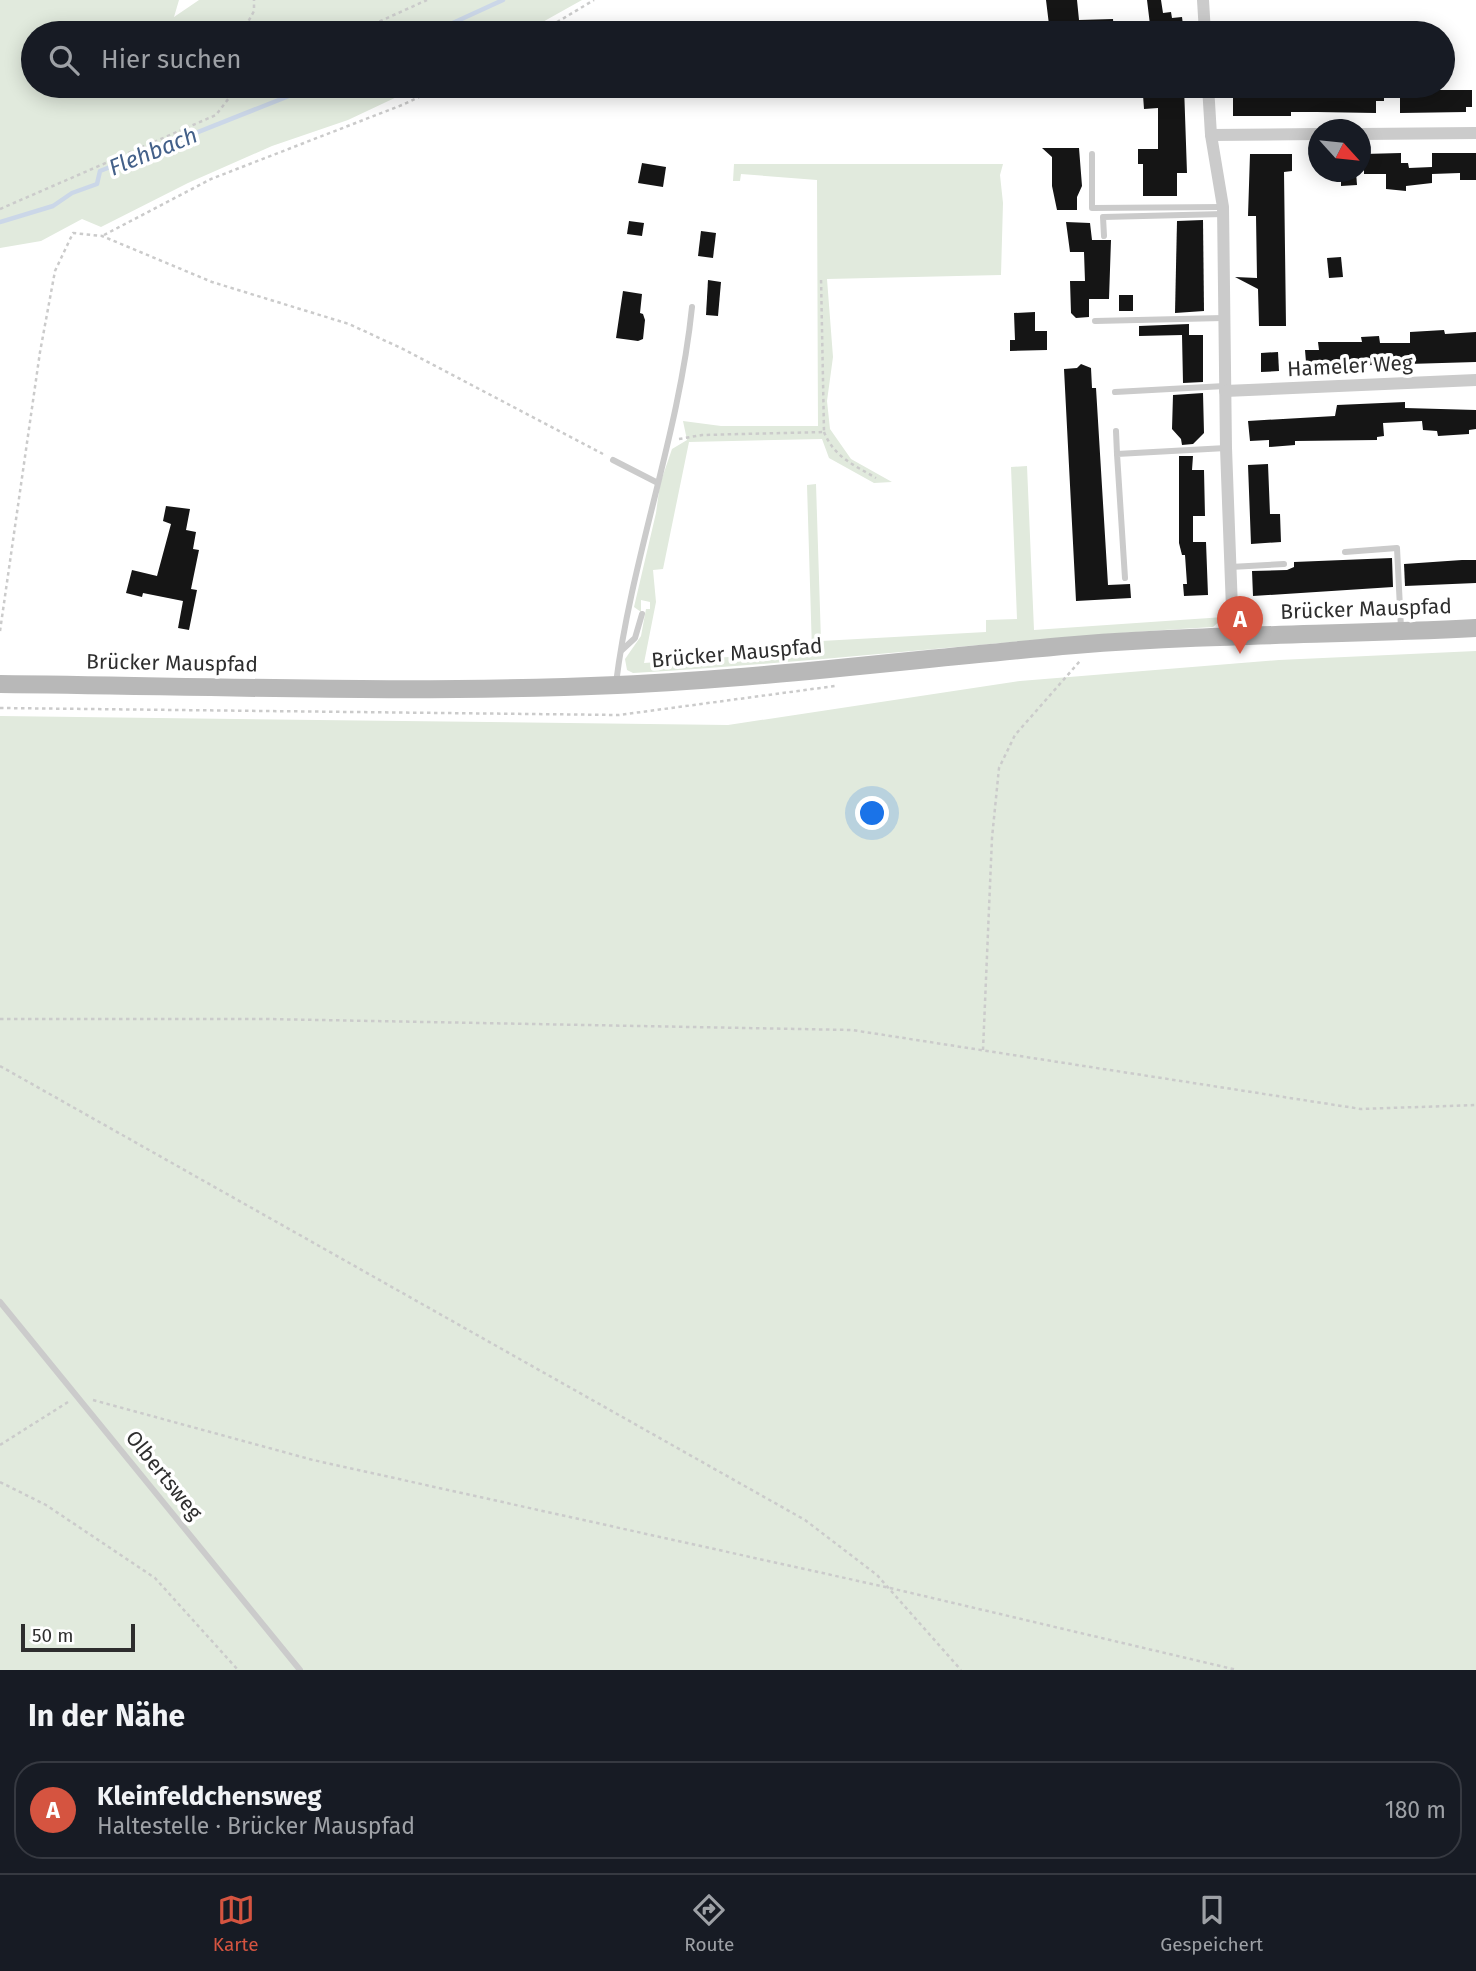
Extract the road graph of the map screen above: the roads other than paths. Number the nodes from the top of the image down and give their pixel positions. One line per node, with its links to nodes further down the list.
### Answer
1 (1203, 0): 2 (street)
2 (1204, 21)
3 (1209, 98): 7 (street)
4 (1476, 133): 6 (street)
5 (1308, 134): 7 (street)
6 (1371, 134)
7 (1211, 135): 9 (street)
8 (1092, 154): 9 (lane)
9 (1223, 211): 10 (lane); 12 (street)
10 (1104, 236)
11 (692, 307): 21 (lane)
12 (1223, 318): 13 (lane); 15 (street)
13 (1095, 321)
14 (1476, 380): 15 (street, Hameler Weg)
15 (1225, 389): 16 (lane); 18 (street)
16 (1115, 391)
17 (1116, 431): 19 (lane)
18 (1226, 448): 19 (lane); 24 (street)
19 (1117, 454): 25 (lane)
20 (613, 460): 21 (lane)
21 (656, 482): 30 (lane)
22 (1345, 552): 28 (lane)
23 (1284, 564): 24 (lane)
24 (1230, 567): 29 (street)
25 (1125, 578)
26 (642, 614): 30 (lane)
27 (1476, 628): 28 (main road, Brücker Mauspfad)
28 (1401, 632): 29 (main road, Brücker Mauspfad)
29 (1233, 636): 32 (main road, Brücker Mauspfad)
30 (622, 650): 32 (lane)
31 (0, 684): 32 (main road, Brücker Mauspfad)
32 (616, 685)
33 (0, 1302): 34 (lane, Olbertsweg)
34 (300, 1670)

